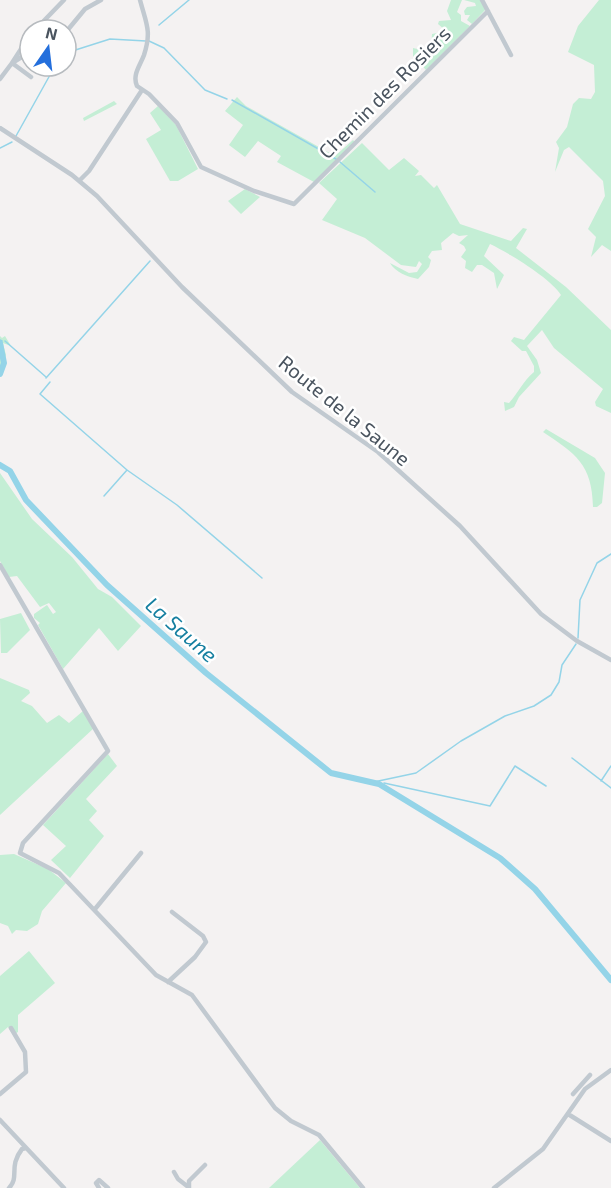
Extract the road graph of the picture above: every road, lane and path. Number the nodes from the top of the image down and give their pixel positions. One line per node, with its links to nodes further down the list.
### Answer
1 (64, 0): 6 (street)
2 (101, 0): 7 (street)
3 (140, 0): 14 (street)
4 (482, 0): 5 (street)
5 (488, 10): 9 (street); 14 (street, Chemin des Rosiers)
6 (47, 18)
7 (78, 18)
8 (18, 54): 11 (street)
9 (511, 55)
10 (18, 59): 11 (street)
11 (12, 63): 12 (street); 13 (street)
12 (18, 67)
13 (0, 79)
14 (142, 90): 16 (street)
15 (0, 128): 16 (street, Route de la Saune)
16 (79, 181): 18 (street, Route de la Saune)
17 (0, 565): 20 (street)
18 (611, 662)
19 (141, 854): 20 (street)
20 (95, 909): 22 (street)
21 (172, 912): 22 (street)
22 (168, 982): 42 (street)
23 (10, 1028): 27 (street)
24 (611, 1070): 26 (street)
25 (590, 1075): 26 (street)
26 (583, 1087): 28 (street); 29 (street)
27 (0, 1094)
28 (573, 1094)
29 (568, 1113): 31 (street); 43 (street)
30 (0, 1120): 32 (street)
31 (611, 1141)
32 (25, 1149): 35 (street); 39 (street)
33 (205, 1165): 36 (street)
34 (174, 1172): 36 (street)
35 (14, 1183): 37 (street); 38 (street)
36 (188, 1187)
37 (9, 1188)
38 (20, 1188)
39 (64, 1188)
40 (99, 1188): 41 (street)
41 (108, 1188)
42 (363, 1188)
43 (494, 1188)

